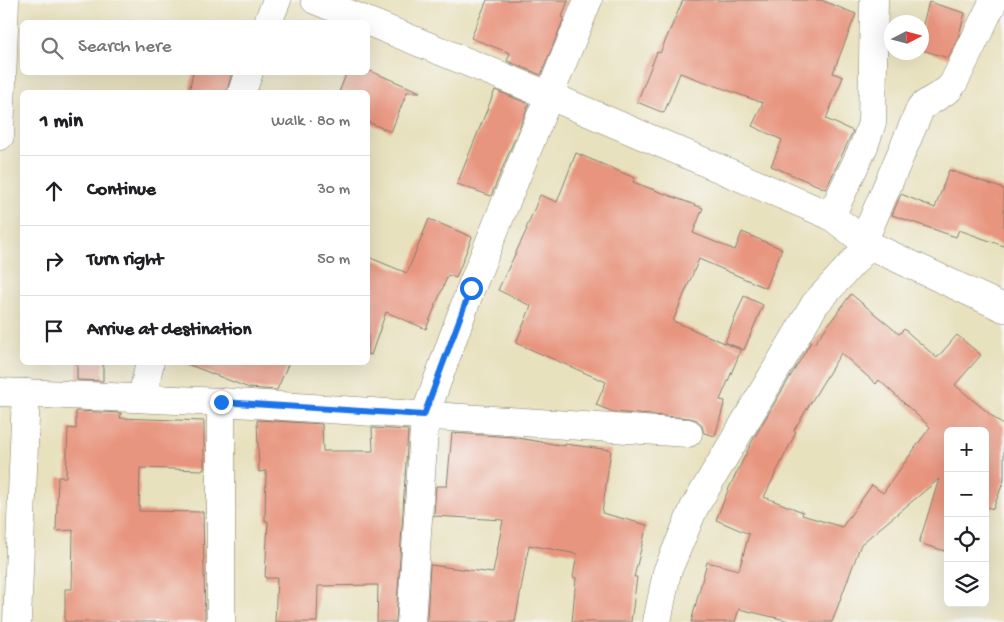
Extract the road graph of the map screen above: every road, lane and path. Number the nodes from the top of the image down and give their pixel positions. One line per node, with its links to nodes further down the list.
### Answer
1 (5, 0): 13 (street)
2 (277, 0): 7 (street)
3 (315, 0): 8 (street)
4 (588, 0): 12 (street)
5 (874, 0): 14 (street)
6 (994, 0): 15 (street)
7 (269, 20)
8 (364, 20)
9 (370, 22): 12 (street)
10 (248, 75): 11 (street)
11 (243, 90)
12 (548, 95): 14 (street); 21 (street)
13 (0, 136)
14 (831, 216): 15 (street)
15 (866, 242): 16 (street); 26 (street)
16 (1004, 308)
17 (149, 365): 19 (street)
18 (13, 393): 19 (street); 23 (street)
19 (142, 398): 20 (street)
20 (221, 402): 21 (street); 24 (street)
21 (424, 415): 22 (street); 25 (street)
22 (688, 434)
23 (17, 622)
24 (220, 622)
25 (411, 622)
26 (657, 622)

